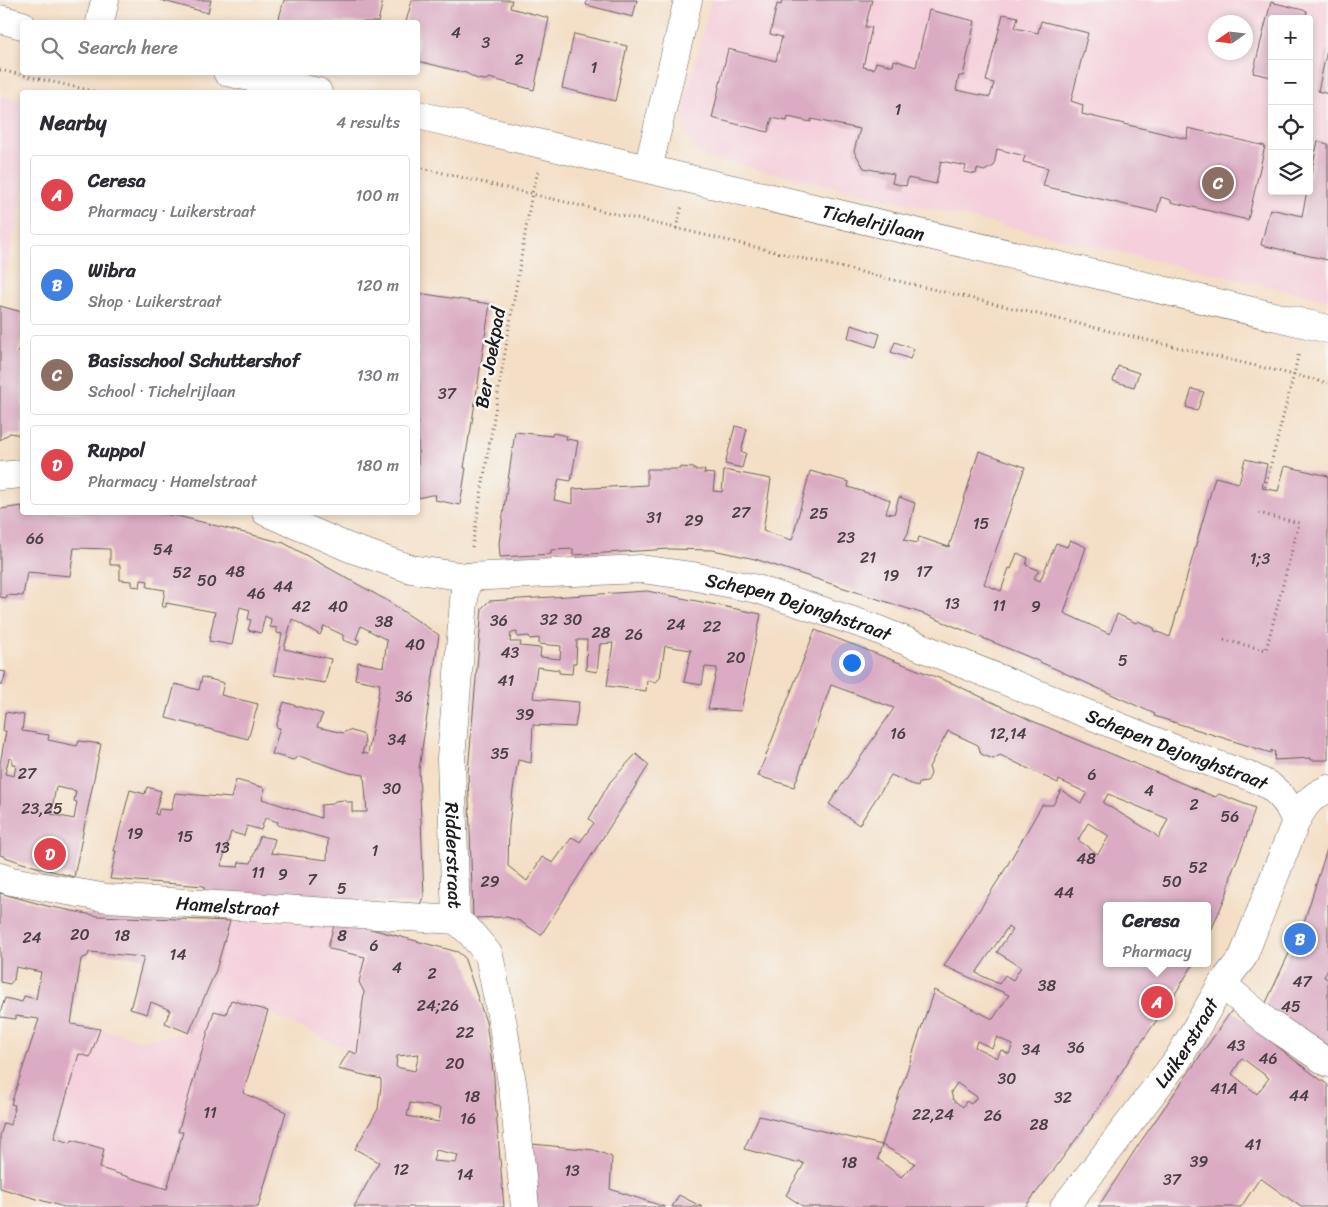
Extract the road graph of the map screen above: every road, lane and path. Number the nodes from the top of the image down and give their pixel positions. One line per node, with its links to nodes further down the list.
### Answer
1 (105, 0): 4 (street)
2 (688, 0): 15 (street)
3 (0, 19): 5 (street)
4 (100, 20)
5 (20, 24)
6 (0, 70): 7 (path)
7 (20, 74)
8 (22, 75): 10 (path)
9 (241, 75): 11 (street)
10 (89, 90)
11 (309, 90)
12 (420, 115): 13 (street, Tichelrijlaan)
13 (546, 144): 15 (street, Tichelrijlaan); 16 (path, Ber Joekpad)
14 (420, 167): 16 (path)
15 (648, 169): 17 (street, Tichelrijlaan)
16 (532, 193): 18 (path); 25 (path, Ber Joekpad)
17 (1328, 329)
18 (1294, 374): 19 (path); 22 (path)
19 (1328, 383)
20 (20, 474): 21 (street)
21 (0, 476)
22 (1265, 487)
23 (1258, 514): 26 (path)
24 (273, 515): 25 (street, Schepen Dejonghstraat)
25 (466, 578): 28 (street, Schepen Dejonghstraat); 30 (street, Ridderstraat)
26 (1224, 640)
27 (1328, 789): 28 (street, Luikerstraat)
28 (1296, 821): 31 (street, Luikerstraat)
29 (0, 877): 30 (street, Hamelstraat)
30 (456, 920): 33 (street, Ridderstraat)
31 (1222, 984): 32 (street); 34 (street, Luikerstraat)
32 (1328, 1063)
33 (524, 1207)
34 (1064, 1207)

